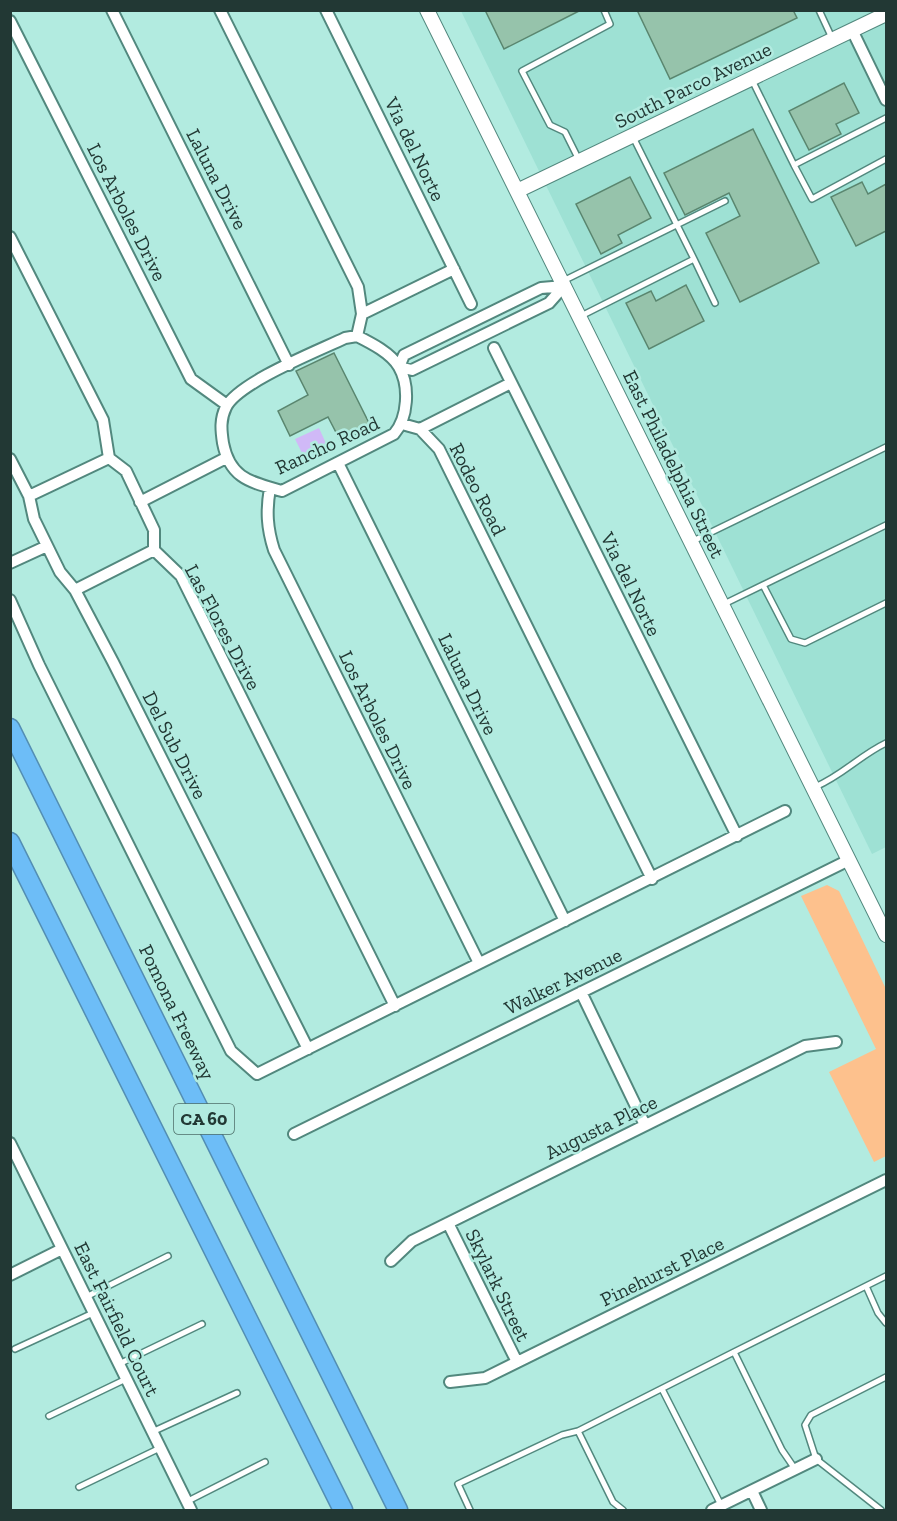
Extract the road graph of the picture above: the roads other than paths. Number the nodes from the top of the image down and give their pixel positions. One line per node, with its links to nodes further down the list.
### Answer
1 (112, 10): 31 (street, Laluna Drive)
2 (220, 10): 27 (street)
3 (326, 10): 23 (street, Via del Norte)
4 (427, 10): 18 (street, East Philadelphia Street)
5 (604, 10): 16 (lane)
6 (819, 10): 10 (lane)
7 (886, 14): 9 (street, South Parco Avenue)
8 (10, 21): 34 (street, Los Arboles Drive)
9 (852, 30): 10 (street, South Parco Avenue); 12 (street)
10 (833, 39): 11 (street, South Parco Avenue)
11 (751, 79): 14 (street, South Parco Avenue); 17 (lane)
12 (886, 100)
13 (886, 118): 17 (lane)
14 (632, 136): 16 (street, South Parco Avenue); 20 (lane)
15 (886, 159): 17 (lane)
16 (579, 161): 18 (street, South Parco Avenue)
17 (794, 165)
18 (517, 191): 24 (street, East Philadelphia Street)
19 (725, 201): 20 (lane)
20 (677, 224): 22 (lane); 24 (lane)
21 (10, 237): 38 (street)
22 (694, 259): 25 (lane); 28 (lane)
23 (454, 269): 26 (street, Via del Norte); 27 (street)
24 (563, 284): 28 (street, East Philadelphia Street); 32 (street); 32 (street)
25 (716, 303)
26 (471, 304)
27 (362, 314): 29 (street)
28 (580, 317): 46 (street, East Philadelphia Street)
29 (357, 336): 31 (street); 32 (street)
30 (494, 348): 33 (street, Via del Norte)
31 (289, 365): 34 (street)
32 (399, 367): 35 (street)
33 (511, 382): 36 (street); 59 (street, Via del Norte)
34 (227, 405): 39 (street)
35 (402, 424): 36 (street); 41 (street, Rancho Road)
36 (420, 429): 62 (street, Rodeo Road)
37 (886, 447): 46 (lane)
38 (109, 458): 43 (street); 44 (street)
39 (226, 458): 42 (street, Rancho Road); 44 (street)
40 (10, 459): 43 (street, Del Sub Drive)
41 (338, 463): 42 (street, Rancho Road); 63 (street, Laluna Drive)
42 (270, 488): 65 (street, Los Arboles Drive)
43 (29, 496): 47 (street, Del Sub Drive)
44 (141, 502): 48 (street)
45 (886, 525): 50 (lane)
46 (691, 542): 54 (street, East Philadelphia Street)
47 (47, 546): 49 (street); 51 (street, Del Sub Drive)
48 (154, 550): 51 (street); 67 (street, Las Flores Drive)
49 (10, 563)
50 (763, 585): 53 (lane); 54 (lane)
51 (75, 590): 69 (street, Del Sub Drive)
52 (10, 600): 69 (street)
53 (886, 603)
54 (722, 604): 57 (street, East Philadelphia Street)
55 (10, 728): 106 (highway, Pomona Freeway / CA 60)
56 (886, 743): 57 (lane)
57 (813, 787): 61 (street, East Philadelphia Street)
58 (785, 812): 59 (street)
59 (737, 836): 62 (street)
60 (10, 842): 105 (highway, CA 60)
61 (849, 860): 64 (street, East Philadelphia Street); 66 (street, Walker Avenue)
62 (652, 879): 63 (street)
63 (565, 921): 65 (street)
64 (886, 935)
65 (478, 963): 67 (street)
66 (581, 992): 70 (street); 71 (street, Walker Avenue)
67 (395, 1006): 69 (street)
68 (836, 1041): 70 (street, Augusta Place)
69 (308, 1049)
70 (645, 1125): 74 (street, Augusta Place)
71 (294, 1134)
72 (10, 1143): 75 (street, East Fairfield Court)
73 (886, 1180): 87 (street, Pinehurst Place)
74 (448, 1223): 77 (street, Augusta Place); 87 (street, Skylark Street)
75 (62, 1249): 78 (street); 81 (street, East Fairfield Court)
76 (168, 1256): 81 (lane)
77 (391, 1261)
78 (10, 1275)
79 (886, 1276): 80 (lane)
80 (866, 1286): 83 (lane); 86 (lane)
81 (86, 1297): 82 (street, East Fairfield Court)
82 (93, 1313): 85 (lane); 88 (street, East Fairfield Court)
83 (886, 1323)
84 (202, 1324): 88 (lane)
85 (15, 1349)
86 (734, 1352): 92 (lane); 100 (lane)
87 (517, 1362): 91 (street, Pinehurst Place)
88 (119, 1364): 90 (street, East Fairfield Court)
89 (886, 1377): 98 (lane)
90 (126, 1379): 94 (lane); 96 (street, East Fairfield Court)
91 (450, 1382)
92 (662, 1389): 95 (lane); 104 (lane)
93 (237, 1393): 96 (lane)
94 (49, 1416)
95 (578, 1431): 107 (lane); 108 (lane)
96 (152, 1432): 97 (street, East Fairfield Court)
97 (160, 1448): 101 (lane); 103 (street, East Fairfield Court)
98 (816, 1459): 100 (street); 110 (lane)
99 (265, 1462): 103 (lane)
100 (795, 1469): 102 (street)
101 (79, 1487)
102 (752, 1491): 104 (street); 109 (street)
103 (188, 1506)
104 (717, 1508)
105 (343, 1510)
106 (398, 1510)
107 (470, 1510)
108 (623, 1510)
109 (761, 1510)
110 (880, 1510)

